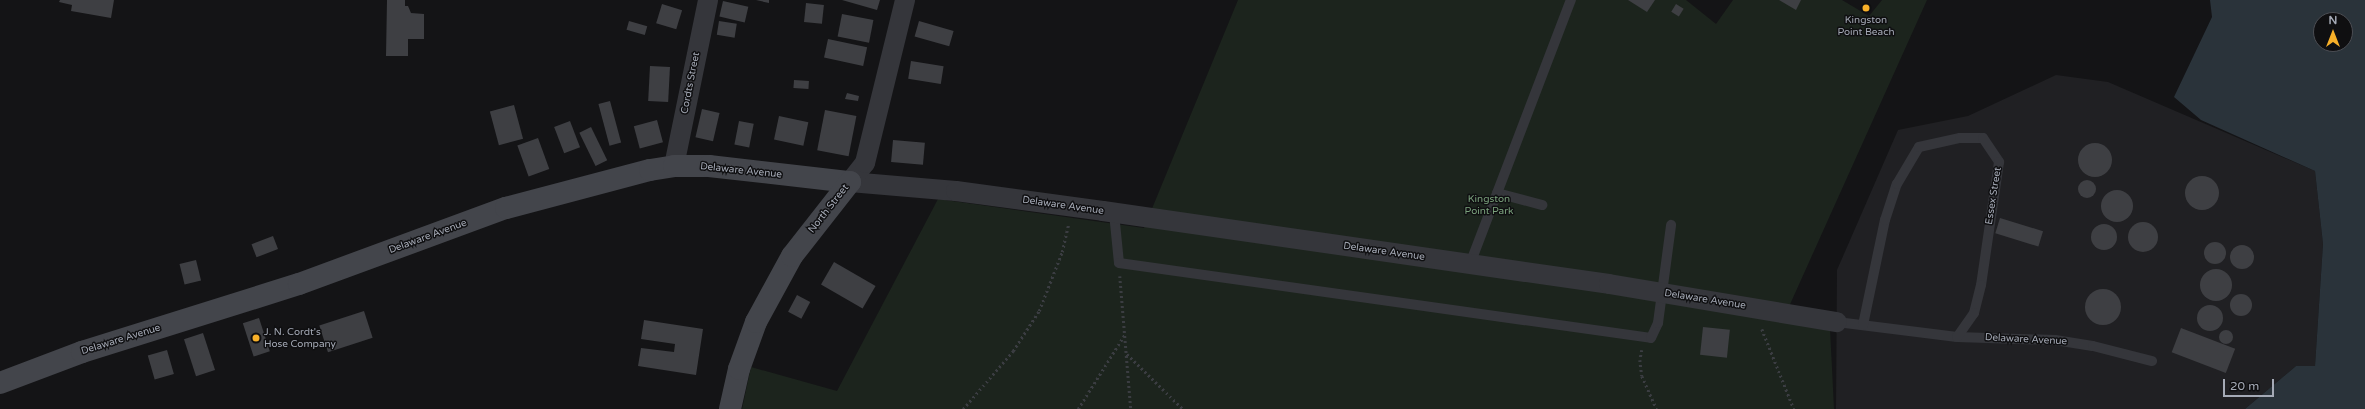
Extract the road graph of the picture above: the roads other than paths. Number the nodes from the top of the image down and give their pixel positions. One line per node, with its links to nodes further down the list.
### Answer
1 (708, 0): 4 (street, Cordts Street)
2 (905, 0): 5 (street, North Street)
3 (1571, 0): 6 (lane)
4 (674, 166): 5 (street, Delaware Avenue); 16 (street, Delaware Avenue)
5 (850, 182): 8 (street, Delaware Avenue); 17 (street, North Street)
6 (1497, 193): 7 (lane); 10 (lane)
7 (1542, 205)
8 (1114, 213): 10 (street, Delaware Avenue); 11 (lane)
9 (1671, 224): 11 (lane)
10 (1470, 264): 11 (street, Delaware Avenue)
11 (1662, 292): 12 (street, Delaware Avenue)
12 (1837, 322): 13 (lane, Delaware Avenue)
13 (1863, 325): 14 (lane, Delaware Avenue); 14 (lane, Essex Street)
14 (1957, 337): 15 (lane, Delaware Avenue)
15 (2152, 361)
16 (0, 383)
17 (730, 409)

